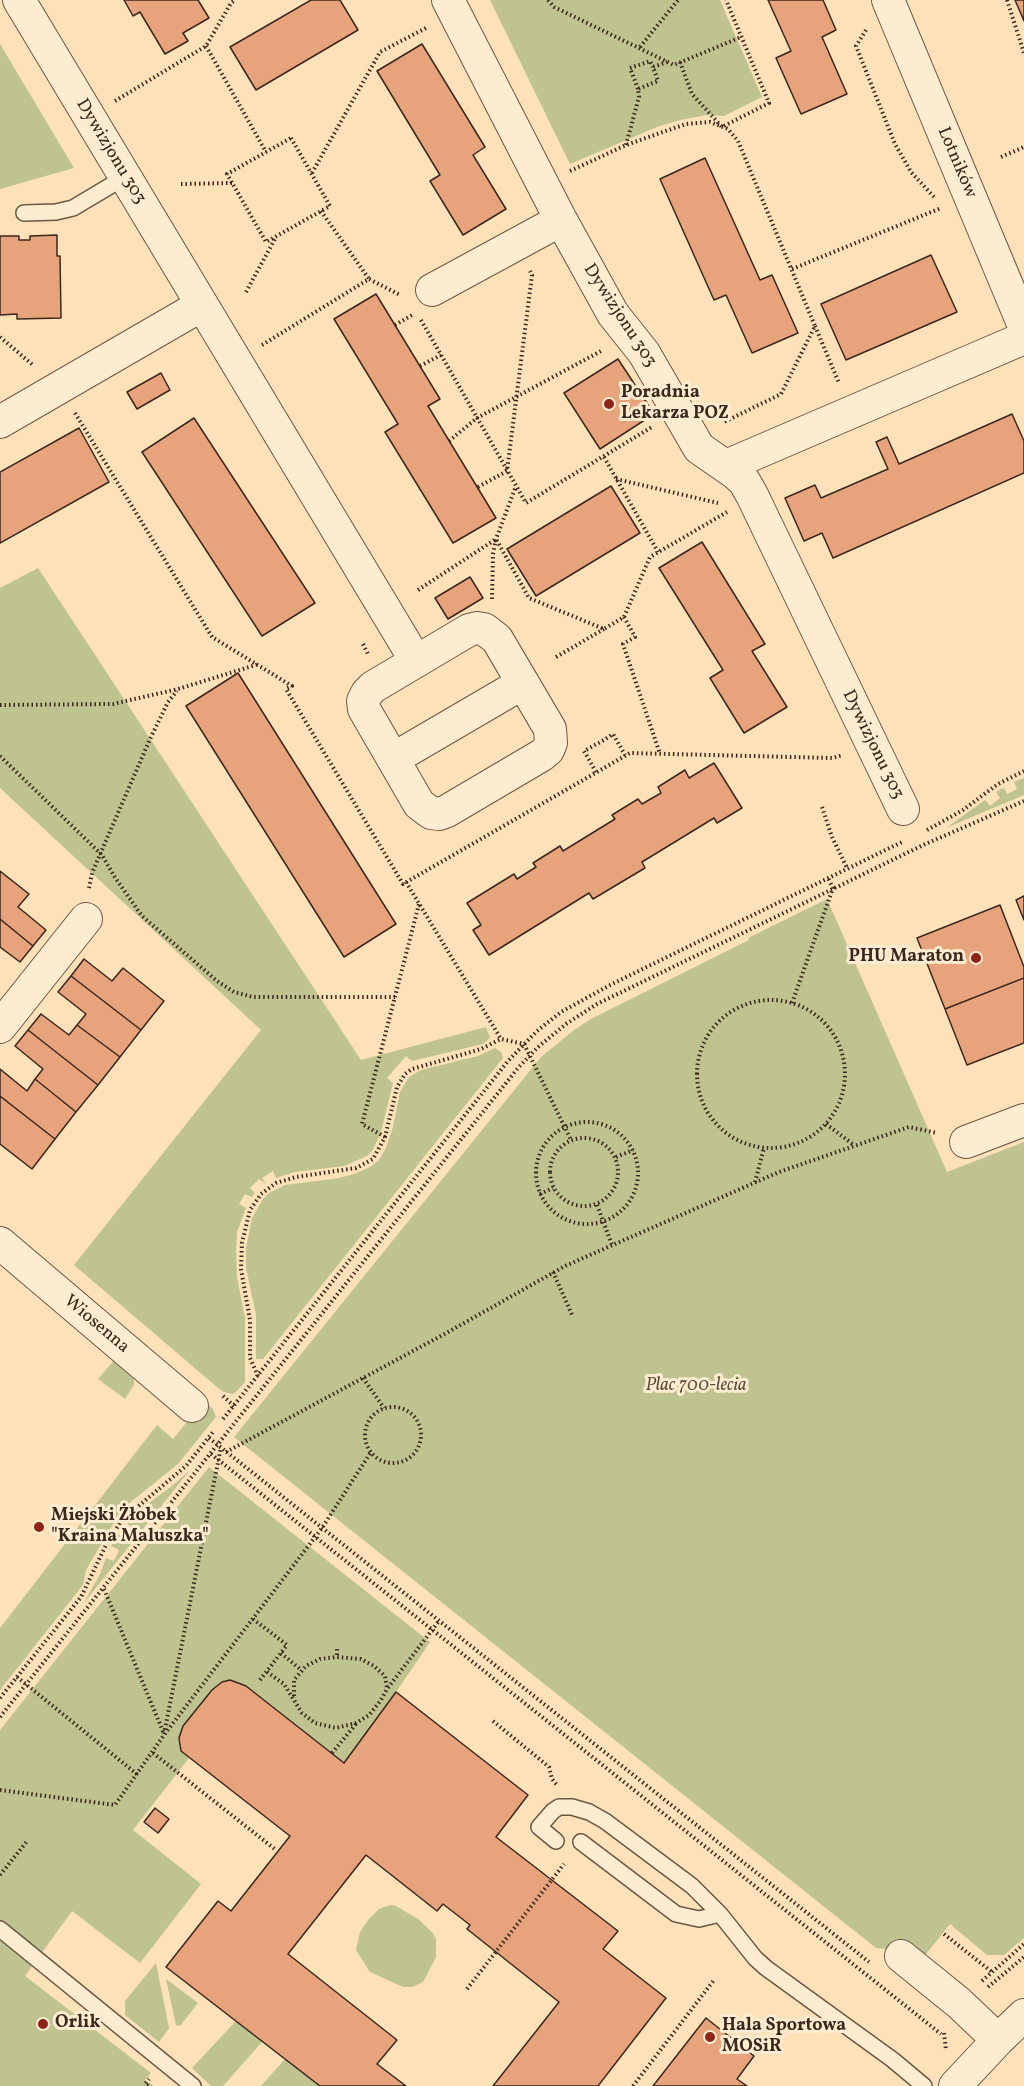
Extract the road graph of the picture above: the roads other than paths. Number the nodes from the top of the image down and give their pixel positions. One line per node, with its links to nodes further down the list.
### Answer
1 (18, 0): 4 (street, Dywizjonu 303)
2 (888, 0): 9 (street, Lotników)
3 (451, 7): 6 (street, Dywizjonu 303)
4 (125, 177): 5 (lane); 8 (street, Dywizjonu 303)
5 (24, 213)
6 (561, 220): 7 (street); 12 (street, Dywizjonu 303)
7 (420, 295)
8 (202, 305): 11 (street); 13 (street, Dywizjonu 303)
9 (1024, 326)
10 (1024, 338): 12 (street)
11 (0, 422)
12 (726, 466): 16 (street, Dywizjonu 303)
13 (416, 661): 14 (street); 15 (street)
14 (523, 684): 15 (street); 15 (street)
15 (393, 759)
16 (903, 809)
17 (86, 919): 18 (street)
18 (0, 1027)
19 (1024, 1120): 20 (street)
20 (966, 1142)
21 (0, 1244): 22 (street, Wiosenna)
22 (192, 1406)
23 (556, 1840): 25 (lane)
24 (581, 1842): 25 (lane)
25 (720, 1914): 32 (lane)
26 (0, 1929): 31 (lane)
27 (901, 1956): 29 (street)
28 (1024, 2015): 29 (street)
29 (998, 2040): 30 (street)
30 (951, 2073)
31 (193, 2086)
32 (924, 2086)

